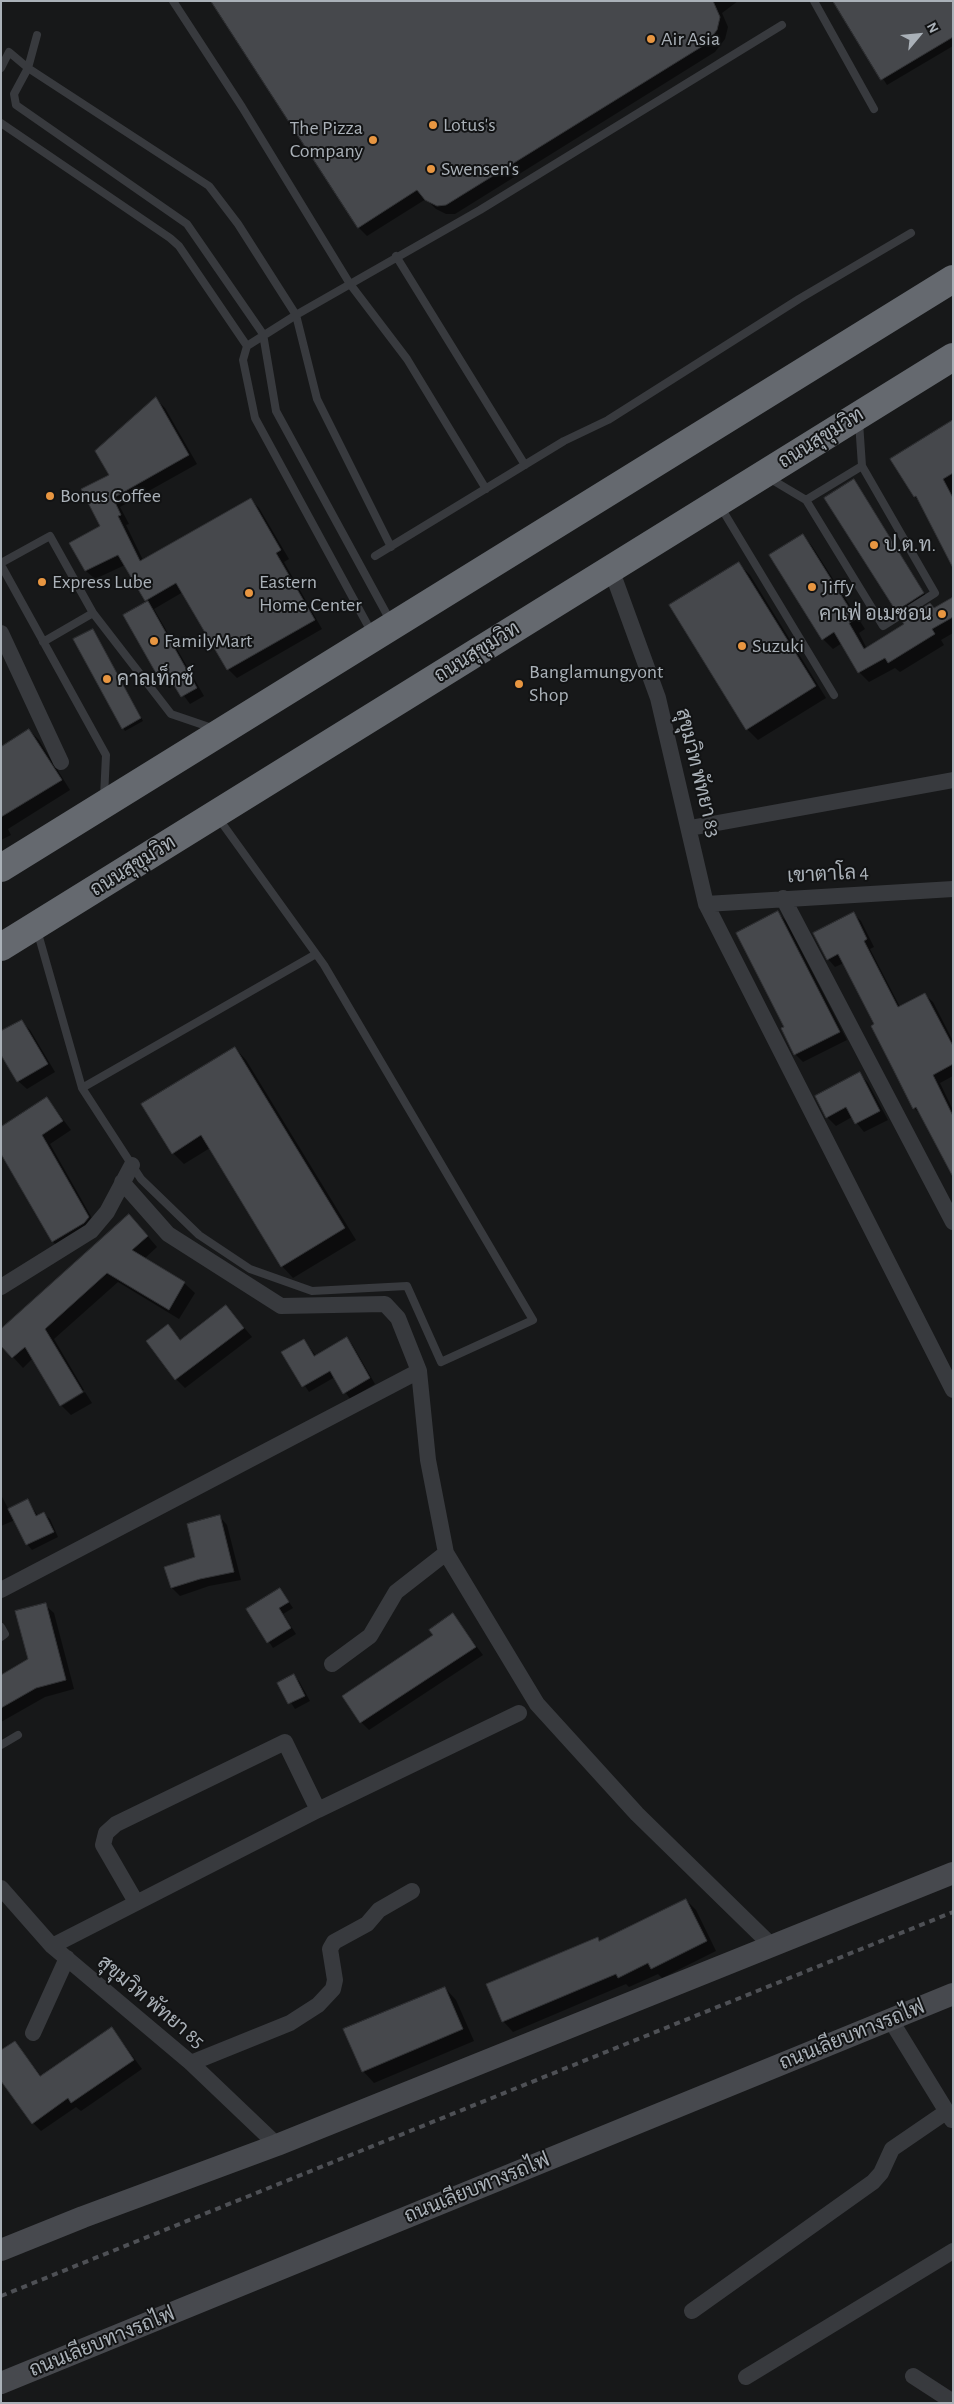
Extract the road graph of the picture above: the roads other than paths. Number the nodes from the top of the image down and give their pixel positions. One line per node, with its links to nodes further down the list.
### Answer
1 (173, 1): 12 (lane)
2 (814, 1): 7 (lane)
3 (782, 25): 10 (lane)
4 (37, 35): 6 (lane)
5 (1, 68): 6 (lane)
6 (28, 68): 13 (lane); 14 (lane)
7 (874, 109)
8 (1, 123): 15 (lane)
9 (911, 233): 18 (lane)
10 (396, 256): 12 (lane); 18 (lane)
11 (953, 279): 29 (highway)
12 (350, 284): 13 (lane); 21 (lane)
13 (296, 315): 14 (lane); 24 (lane)
14 (263, 334): 15 (lane); 29 (lane)
15 (247, 346): 29 (lane)
16 (953, 356): 17 (highway, ถนนสุขุมวิท)
17 (859, 415): 19 (lane); 20 (highway, ถนนสุขุมวิท)
18 (525, 465): 21 (lane)
19 (862, 466): 22 (lane); 22 (lane)
20 (763, 474): 22 (lane); 23 (highway, ถนนสุขุมวิท)
21 (486, 489): 24 (lane)
22 (806, 500)
23 (718, 502): 27 (highway, ถนนสุขุมวิท); 32 (lane)
24 (391, 547): 25 (lane)
25 (375, 556)
26 (1, 564): 28 (lane); 31 (lane)
27 (611, 569): 37 (highway, ถนนสุขุมวิท); 38 (street, สุขุมวิท พัทยา 83)
28 (93, 613): 31 (lane); 33 (lane)
29 (383, 631): 33 (highway)
30 (1, 633): 34 (street)
31 (43, 642): 36 (lane)
32 (834, 694)
33 (222, 731): 36 (highway)
34 (61, 762)
35 (953, 780): 38 (street)
36 (104, 804): 39 (highway)
37 (216, 814): 43 (highway, ถนนสุขุมวิท); 45 (lane)
38 (690, 828): 42 (street, สุขุมวิท พัทยา 83)
39 (1, 868)
40 (953, 889): 41 (street, เขาตาโล 4)
41 (783, 898): 42 (street, เขาตาโล 4); 49 (street)
42 (706, 904): 52 (street, สุขุมวิท พัทยา 83)
43 (36, 926): 44 (highway, ถนนสุขุมวิท); 46 (lane)
44 (1, 947)
45 (316, 954): 46 (lane); 47 (lane)
46 (82, 1088): 47 (lane)
47 (132, 1165): 48 (street)
48 (122, 1182): 50 (street); 51 (street)
49 (953, 1222)
50 (1, 1287)
51 (419, 1371): 53 (street); 54 (street)
52 (953, 1390)
53 (446, 1553): 57 (street); 66 (street)
54 (1, 1590)
55 (1, 1627): 56 (lane)
56 (1, 1636)
57 (332, 1664)
58 (519, 1713): 61 (street)
59 (18, 1735): 60 (lane)
60 (1, 1745)
61 (318, 1810): 65 (street); 65 (street)
62 (953, 1873): 66 (street)
63 (1, 1888): 67 (street, สุขุมวิท พัทยา 85)
64 (412, 1891): 72 (street)
65 (136, 1902): 67 (street)
66 (772, 1945): 74 (street)
67 (52, 1946): 68 (street, สุขุมวิท พัทยา 85)
68 (67, 1958): 71 (street); 72 (street, สุขุมวิท พัทยา 85)
69 (953, 1994): 70 (street, ถนนเลียบทางรถไฟ)
70 (890, 2019): 73 (street); 80 (street, ถนนเลียบทางรถไฟ)
71 (33, 2033)
72 (191, 2064): 74 (street, สุขุมวิท พัทยา 85)
73 (949, 2117): 77 (street)
74 (277, 2145): 75 (street)
75 (1, 2250)
76 (953, 2251): 79 (street)
77 (692, 2311)
78 (913, 2376): 81 (street)
79 (746, 2377)
80 (1, 2383)
81 (953, 2402)

